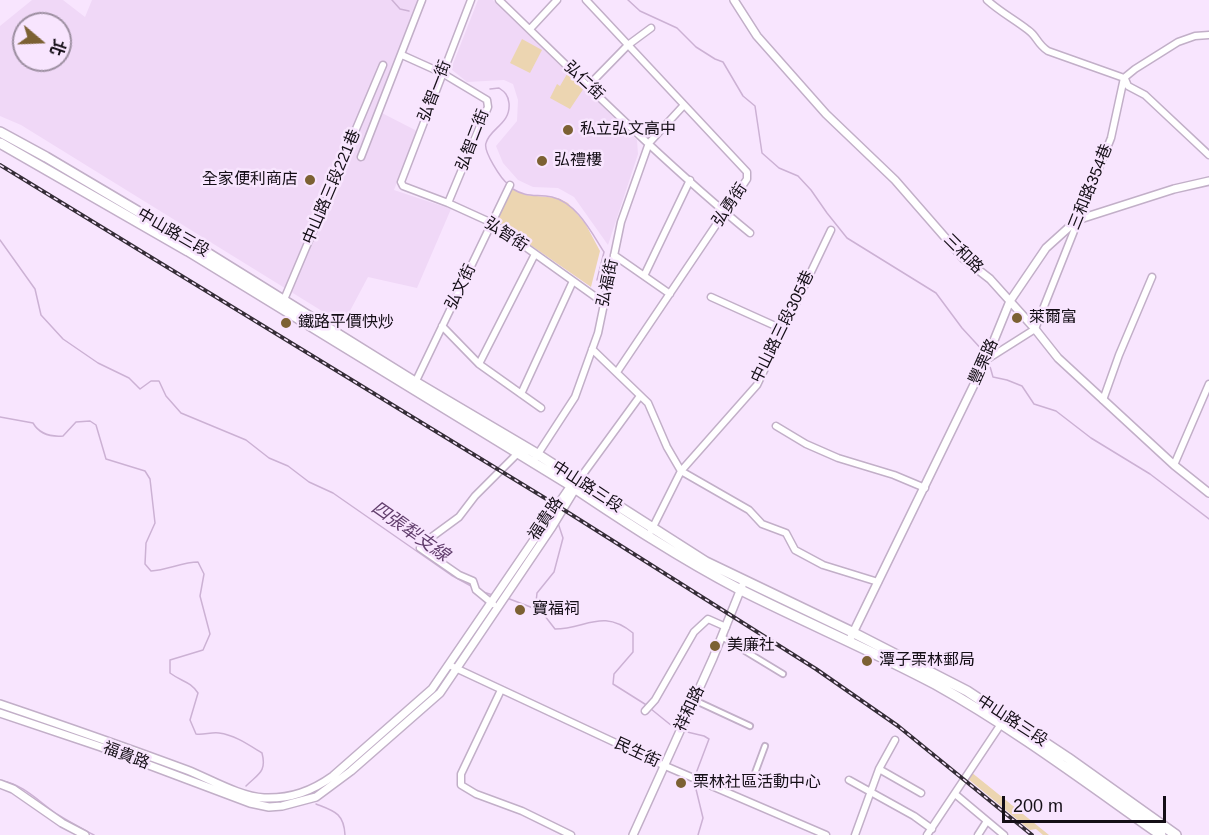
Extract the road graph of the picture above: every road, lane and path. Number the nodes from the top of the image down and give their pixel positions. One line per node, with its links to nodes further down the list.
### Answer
1 (422, 0): 12 (street)
2 (471, 0): 14 (street, 弘智一街)
3 (499, 0): 9 (street, 弘仁街)
4 (557, 0): 9 (street)
5 (586, 0): 11 (street, 弘勇街)
6 (734, 0): 40 (street, 三和路)
7 (987, 0): 15 (street)
8 (651, 27): 11 (street)
9 (530, 29): 16 (street, 弘仁街)
10 (1209, 35): 15 (street)
11 (628, 45): 16 (street); 17 (street, 弘勇街)
12 (402, 55): 14 (street, 弘智二街); 22 (street)
13 (383, 65): 42 (street, 中山路三段221巷)
14 (442, 73): 25 (street, 弘智一街); 27 (street, 弘智二街)
15 (1124, 78): 21 (street); 29 (street, 三和路354巷)
16 (588, 86): 20 (street, 弘仁街)
17 (684, 105): 20 (street, 弘福街); 28 (street, 弘勇街)
18 (0, 132): 42 (main road, 中山路三段)
19 (0, 143): 42 (main road, 中山路三段)
20 (649, 143): 23 (street, 弘仁街); 34 (street, 弘福街)
21 (1209, 155)
22 (361, 157)
23 (690, 180): 28 (street, 弘仁街); 35 (street)
24 (1209, 181): 29 (street, 豐栗路)
25 (401, 182): 27 (street, 弘智街)
26 (510, 185): 30 (street, 弘文街)
27 (448, 203): 30 (street, 弘智街)
28 (725, 212): 32 (street, 弘仁街); 38 (street, 弘勇街)
29 (1077, 220): 40 (street, 豐栗路); 45 (street, 三和路354巷)
30 (492, 224): 33 (street, 弘智街); 43 (street, 弘文街)
31 (831, 230): 44 (street, 中山路三段305巷)
32 (750, 233)
33 (535, 254): 37 (street, 弘智街); 48 (street)
34 (614, 255): 35 (street); 41 (street, 弘福街)
35 (644, 276): 38 (street)
36 (1152, 277): 54 (street)
37 (573, 281): 41 (street, 弘智街); 52 (street)
38 (670, 294): 49 (street, 弘勇街)
39 (711, 297): 44 (street)
40 (1010, 301): 45 (street, 三和路); 47 (street, 豐栗路)
41 (604, 303): 46 (street, 弘福街)
42 (282, 304): 51 (main road, 中山路三段)
43 (441, 326): 48 (street); 51 (street, 弘文街)
44 (782, 329): 61 (street, 中山路三段305巷)
45 (1035, 329): 47 (street); 54 (street, 三和路)
46 (592, 349): 49 (street); 58 (street, 弘福街)
47 (986, 360): 63 (street, 豐栗路)
48 (479, 364): 52 (street)
49 (617, 372): 53 (street)
50 (1209, 384): 60 (street)
51 (414, 385): 57 (main road, 中山路三段); 58 (main road, 中山路三段)
52 (521, 394): 55 (street)
53 (640, 396): 61 (street); 62 (street)
54 (1104, 400): 60 (street, 三和路)
55 (541, 408)
56 (776, 426): 63 (street)
57 (517, 454): 59 (main road, 中山路三段); 68 (street)
58 (537, 454): 59 (street, 弘福街); 62 (main road, 中山路三段)
59 (532, 463): 62 (main road, 中山路三段)
60 (1174, 465): 64 (street, 三和路)
61 (681, 471): 65 (street, 中山路三段305巷); 66 (street)
62 (574, 485): 65 (main road, 中山路三段); 68 (street, 福貴路); 69 (street, 福貴路)
63 (925, 488): 66 (street, 豐栗路)
64 (1209, 493)
65 (650, 533): 67 (main road, 中山路三段)
66 (878, 582): 72 (street, 豐栗路)
67 (743, 585): 70 (street, 祥和路); 72 (main road, 中山路三段)
68 (491, 601): 69 (street); 73 (street, 福貴路)
69 (497, 609): 73 (street, 福貴路)
70 (726, 627): 71 (street, 祥和路); 78 (street)
71 (722, 637): 74 (street); 76 (street, 祥和路)
72 (851, 637): 80 (main road, 中山路三段)
73 (453, 667): 75 (street, 民生街); 77 (street, 福貴路); 79 (street, 福貴路)
74 (783, 674)
75 (501, 690): 84 (street, 民生街); 95 (street)
76 (694, 700): 81 (street); 84 (street, 祥和路)
77 (0, 704)
78 (647, 709)
79 (0, 712)
80 (1003, 721): 91 (street); 102 (main road, 中山路三段); 103 (main road, 中山路三段)
81 (750, 726)
82 (895, 740): 85 (street)
83 (765, 746): 87 (street)
84 (663, 765): 96 (street, 祥和路); 97 (street, 民生街)
85 (879, 769): 89 (street); 90 (street)
86 (849, 780): 89 (street)
87 (752, 781)
88 (0, 784): 94 (street)
89 (871, 792): 93 (street); 98 (street)
90 (921, 793)
91 (955, 794): 92 (street); 93 (street)
92 (987, 821): 100 (street); 101 (street)
93 (932, 829): 99 (street)
94 (85, 835)
95 (571, 835)
96 (633, 835)
97 (826, 835)
98 (855, 835)
99 (927, 835)
100 (978, 835)
101 (1004, 835)
102 (1161, 835)
103 (1176, 835)

